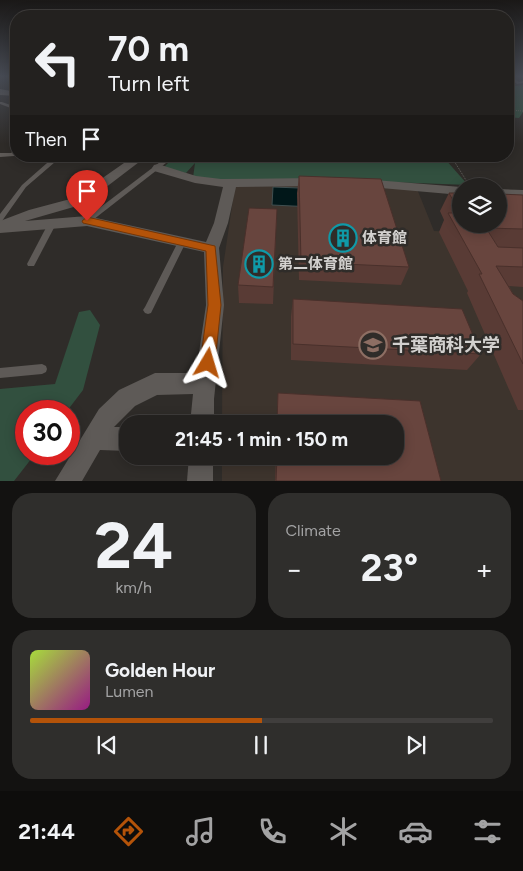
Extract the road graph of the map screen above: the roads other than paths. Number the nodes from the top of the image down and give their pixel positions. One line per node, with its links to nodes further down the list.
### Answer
1 (10, 98): 2 (street)
2 (2, 103): 3 (lane)
3 (10, 106)
4 (52, 162): 14 (lane)
5 (133, 162): 17 (street)
6 (165, 162): 7 (lane)
7 (158, 168): 10 (street); 15 (lane)
8 (328, 182): 10 (street)
9 (346, 183): 11 (street)
10 (230, 184): 19 (street)
11 (452, 190)
12 (507, 193): 13 (street)
13 (523, 194)
14 (0, 220)
15 (87, 221): 16 (street); 18 (street)
16 (52, 224): 17 (street); 20 (lane)
17 (0, 227)
18 (182, 242): 19 (street); 21 (lane)
19 (211, 248): 24 (street)
20 (31, 264)
21 (148, 310)
22 (42, 369): 23 (lane)
23 (0, 373)
24 (205, 383): 25 (street); 26 (street)
25 (203, 415)
26 (95, 438): 27 (street); 29 (street)
27 (119, 439)
28 (201, 465): 30 (street)
29 (68, 481)
30 (200, 481)

